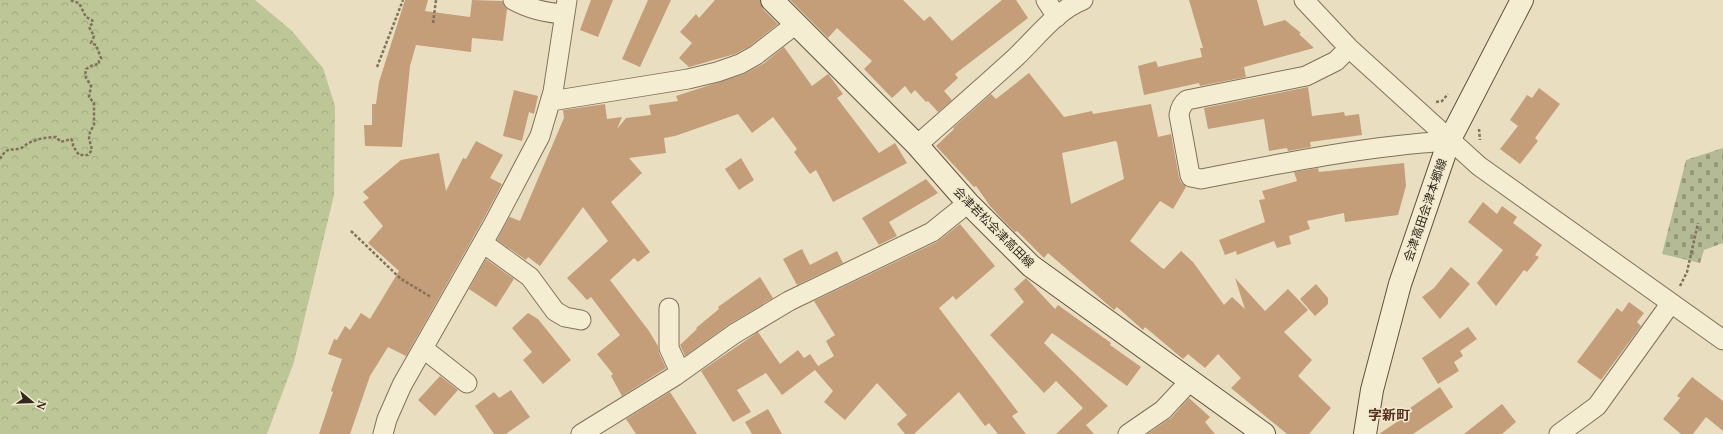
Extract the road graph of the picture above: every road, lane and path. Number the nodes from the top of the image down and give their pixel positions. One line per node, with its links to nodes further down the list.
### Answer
1 (69, 0): 21 (path)
2 (403, 0): 15 (path)
3 (436, 0): 12 (path)
4 (512, 0): 10 (street)
5 (772, 0): 13 (main road, 会津若松会津高田線)
6 (1046, 0): 11 (street)
7 (1304, 0): 14 (street)
8 (1522, 0): 18 (main road, 会津高田会津本郷線)
9 (1078, 1): 11 (street)
10 (566, 7): 16 (street)
11 (1057, 17): 20 (street)
12 (433, 23)
13 (796, 24): 16 (street); 20 (main road, 会津若松会津高田線)
14 (1350, 48): 18 (street); 18 (street)
15 (376, 67)
16 (550, 101): 25 (street)
17 (1480, 126): 19 (path)
18 (1449, 141): 26 (street); 40 (main road, 会津高田会津本郷線)
19 (1482, 143)
20 (917, 145): 22 (main road, 会津若松会津高田線)
21 (0, 159)
22 (968, 203): 32 (street); 33 (main road, 会津若松会津高田線)
23 (1698, 224): 26 (path)
24 (351, 231): 27 (path)
25 (483, 244): 27 (street); 29 (street)
26 (1671, 303): 30 (street); 41 (street)
27 (447, 307): 31 (street)
28 (669, 308): 32 (street)
29 (580, 320)
30 (1723, 340)
31 (424, 349): 34 (street); 36 (street)
32 (680, 372): 35 (street)
33 (1190, 381): 38 (street); 39 (main road, 会津若松会津高田線)
34 (467, 383)
35 (602, 429): 37 (street)
36 (383, 434)
37 (581, 434)
38 (1128, 434)
39 (1264, 434)
40 (1364, 434)
41 (1559, 434)

